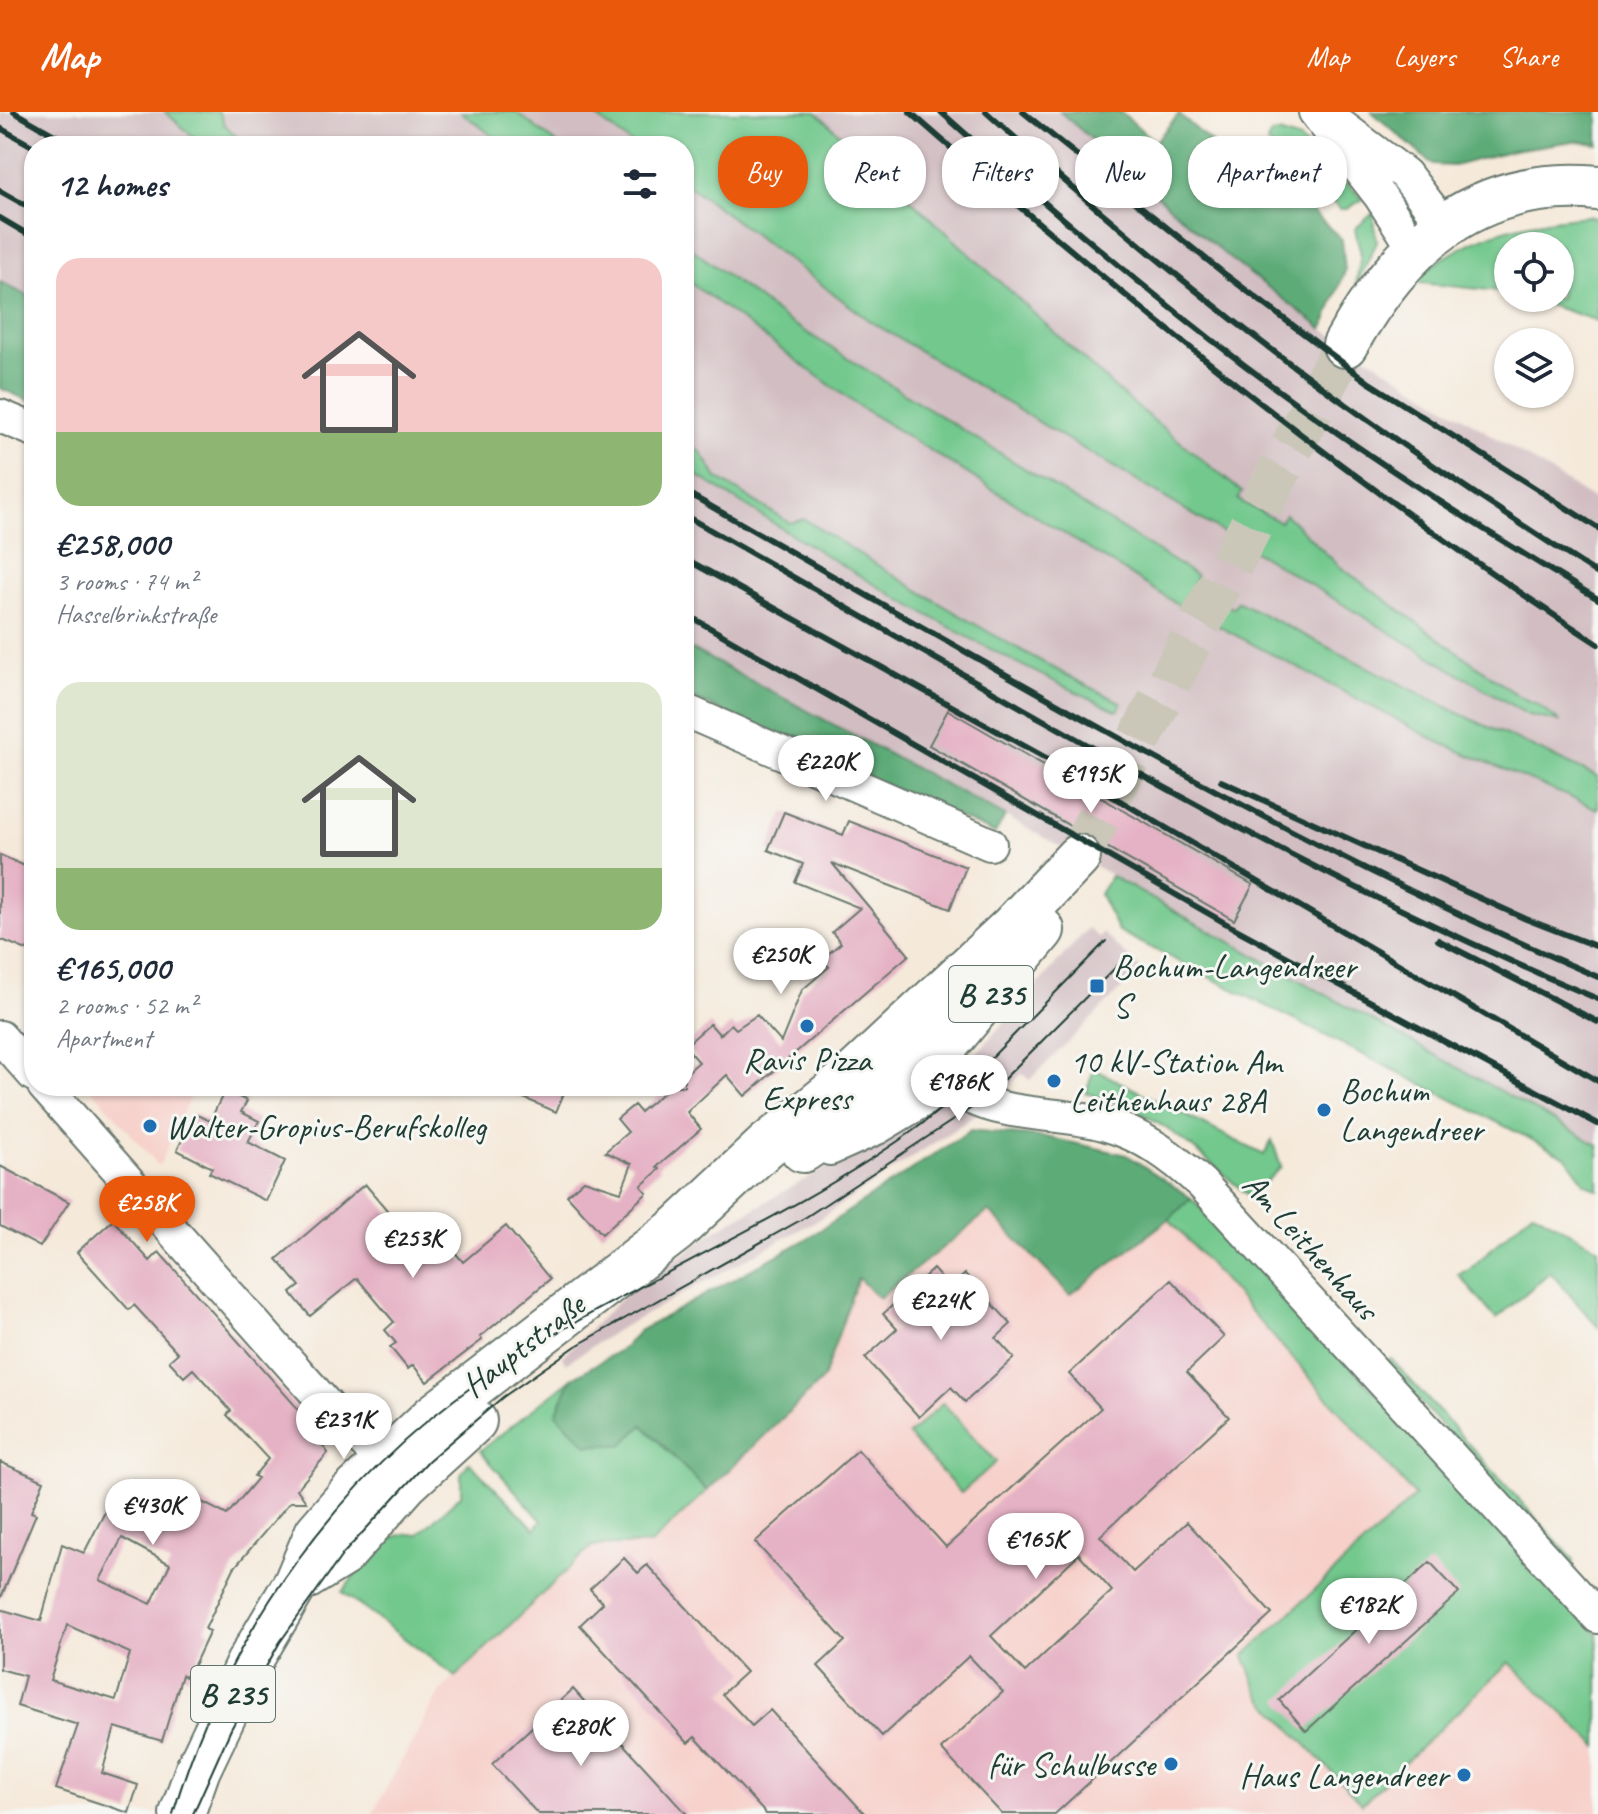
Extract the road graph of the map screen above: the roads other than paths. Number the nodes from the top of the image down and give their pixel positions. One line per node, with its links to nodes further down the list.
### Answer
1 (1315, 112): 4 (street)
2 (1323, 112): 4 (street)
3 (1598, 188): 4 (main road)
4 (1428, 236): 5 (main road)
5 (1345, 345)
6 (0, 416): 7 (street)
7 (24, 426)
8 (694, 714): 9 (street)
9 (990, 844)
10 (0, 1038): 12 (street)
11 (924, 1061): 14 (main road, Hauptstraße / B 235); 14 (main road, Hauptstraße / B 235); 16 (street, Am Leithenhaus)
12 (24, 1064)
13 (53, 1096): 15 (street)
14 (698, 1211): 15 (main road, Hauptstraße / B 235)
15 (395, 1472): 17 (main road, Hauptstraße / B 235)
16 (1598, 1617)
17 (182, 1814)

